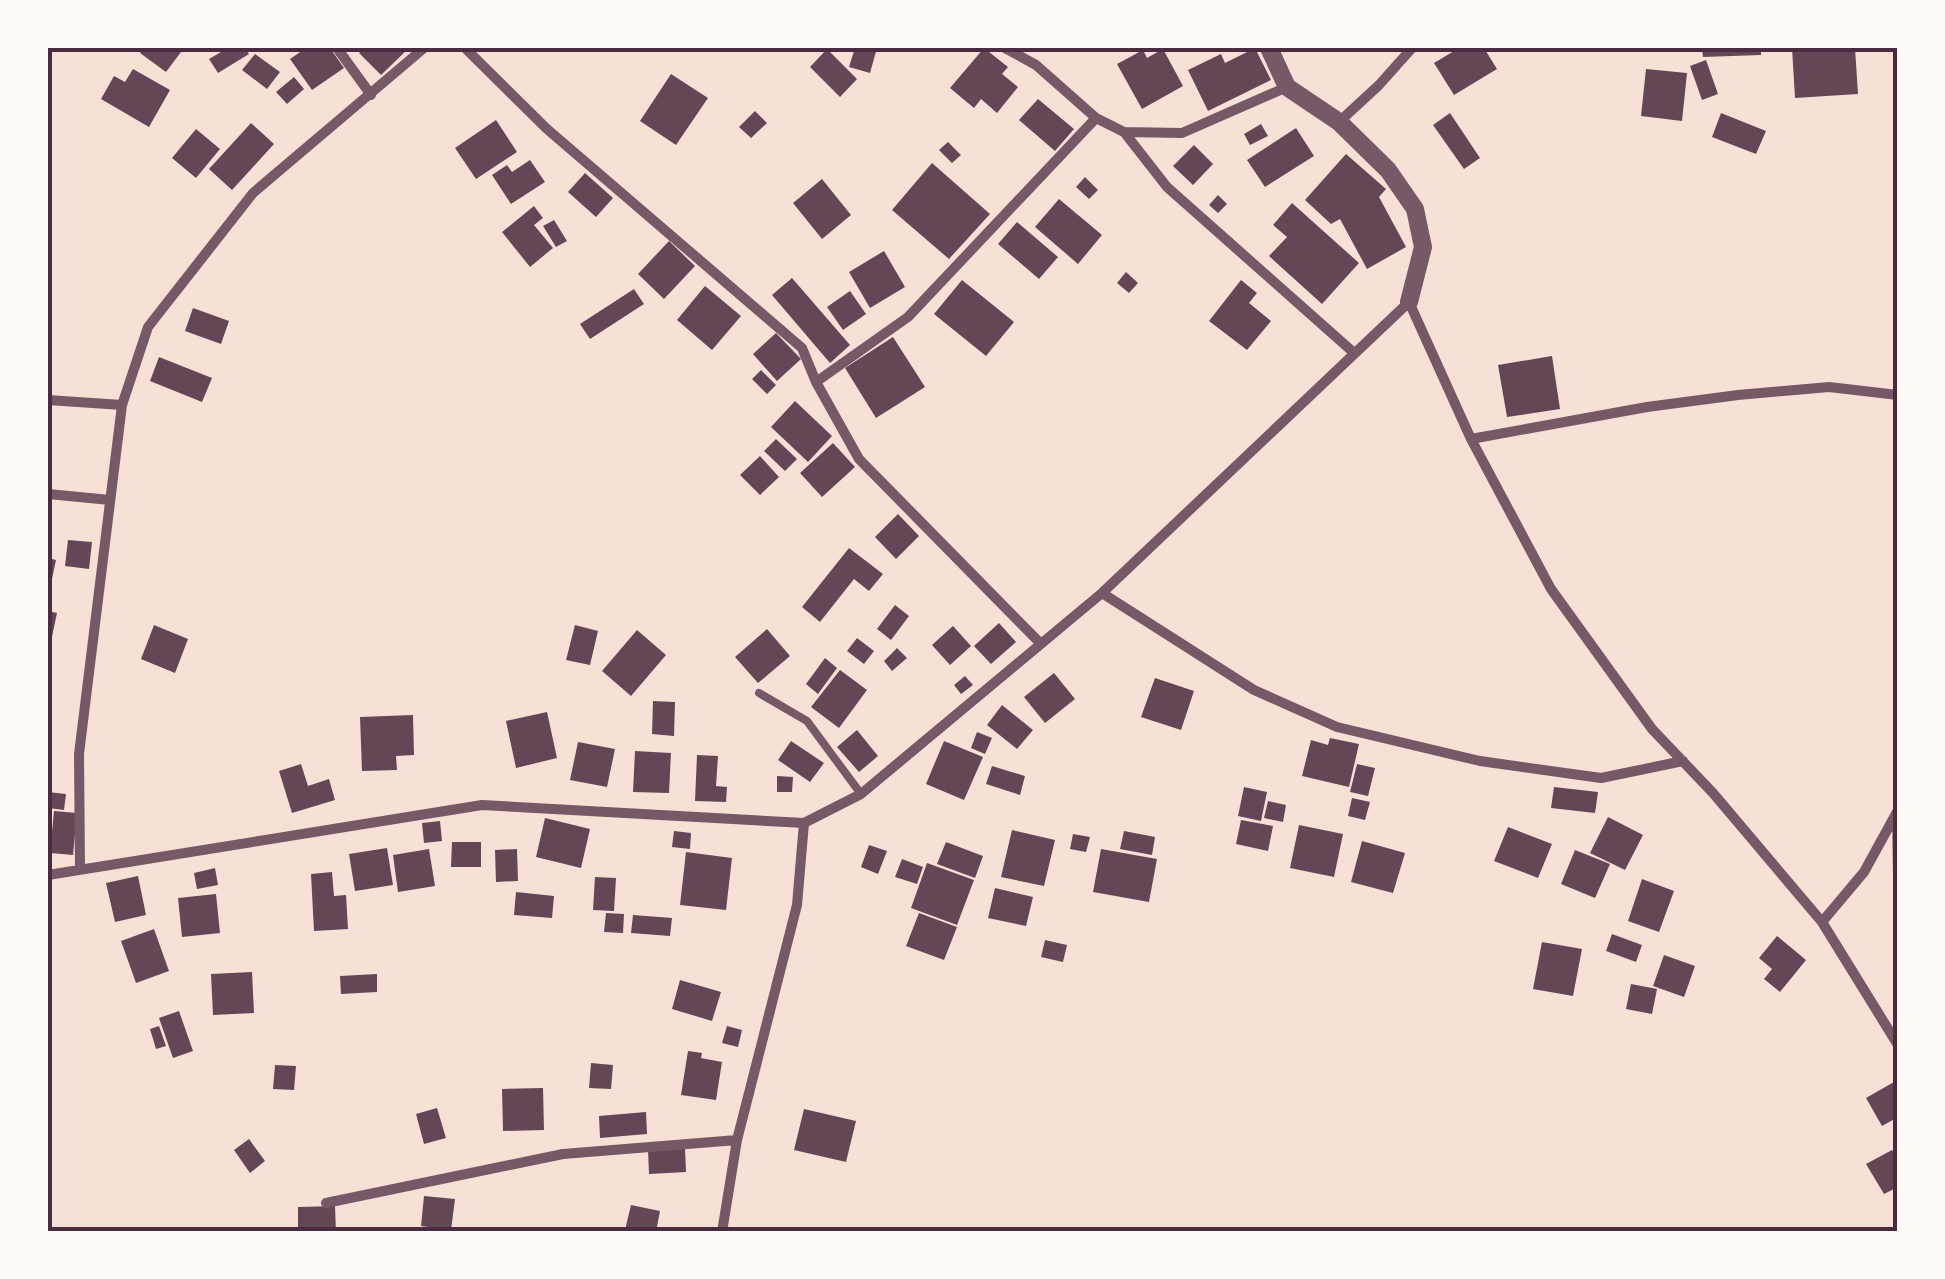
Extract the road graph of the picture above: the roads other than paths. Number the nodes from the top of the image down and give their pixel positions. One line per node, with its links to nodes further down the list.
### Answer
1 (337, 48): 10 (street)
2 (424, 48): 10 (street)
3 (465, 48): 16 (street)
4 (1005, 48): 8 (street)
5 (1036, 48): 8 (street)
6 (1269, 48): 9 (street)
7 (1412, 48): 12 (street)
8 (1036, 65): 11 (street)
9 (1287, 86): 12 (street); 13 (street)
10 (371, 95): 19 (street)
11 (1096, 118): 13 (street); 16 (street)
12 (1340, 122): 14 (street)
13 (1124, 132): 15 (street)
14 (1409, 302): 15 (street); 20 (street)
15 (1353, 352): 23 (street)
16 (816, 382): 24 (street)
17 (1898, 395): 20 (street)
18 (48, 400): 19 (street)
19 (122, 405): 22 (street)
20 (1472, 439): 26 (street)
21 (48, 494): 22 (street)
22 (110, 500): 30 (street)
23 (1102, 593): 24 (street); 26 (street)
24 (1041, 644): 27 (street)
25 (759, 693): 27 (lane)
26 (1683, 761): 33 (street)
27 (861, 794): 29 (street)
28 (1897, 810): 32 (street); 33 (street)
29 (804, 823): 30 (street); 35 (street)
30 (80, 868): 31 (street)
31 (48, 875)
32 (1898, 876)
33 (1822, 922): 34 (street)
34 (1898, 1045)
35 (737, 1140): 36 (street); 37 (street)
36 (326, 1203)
37 (722, 1232)

